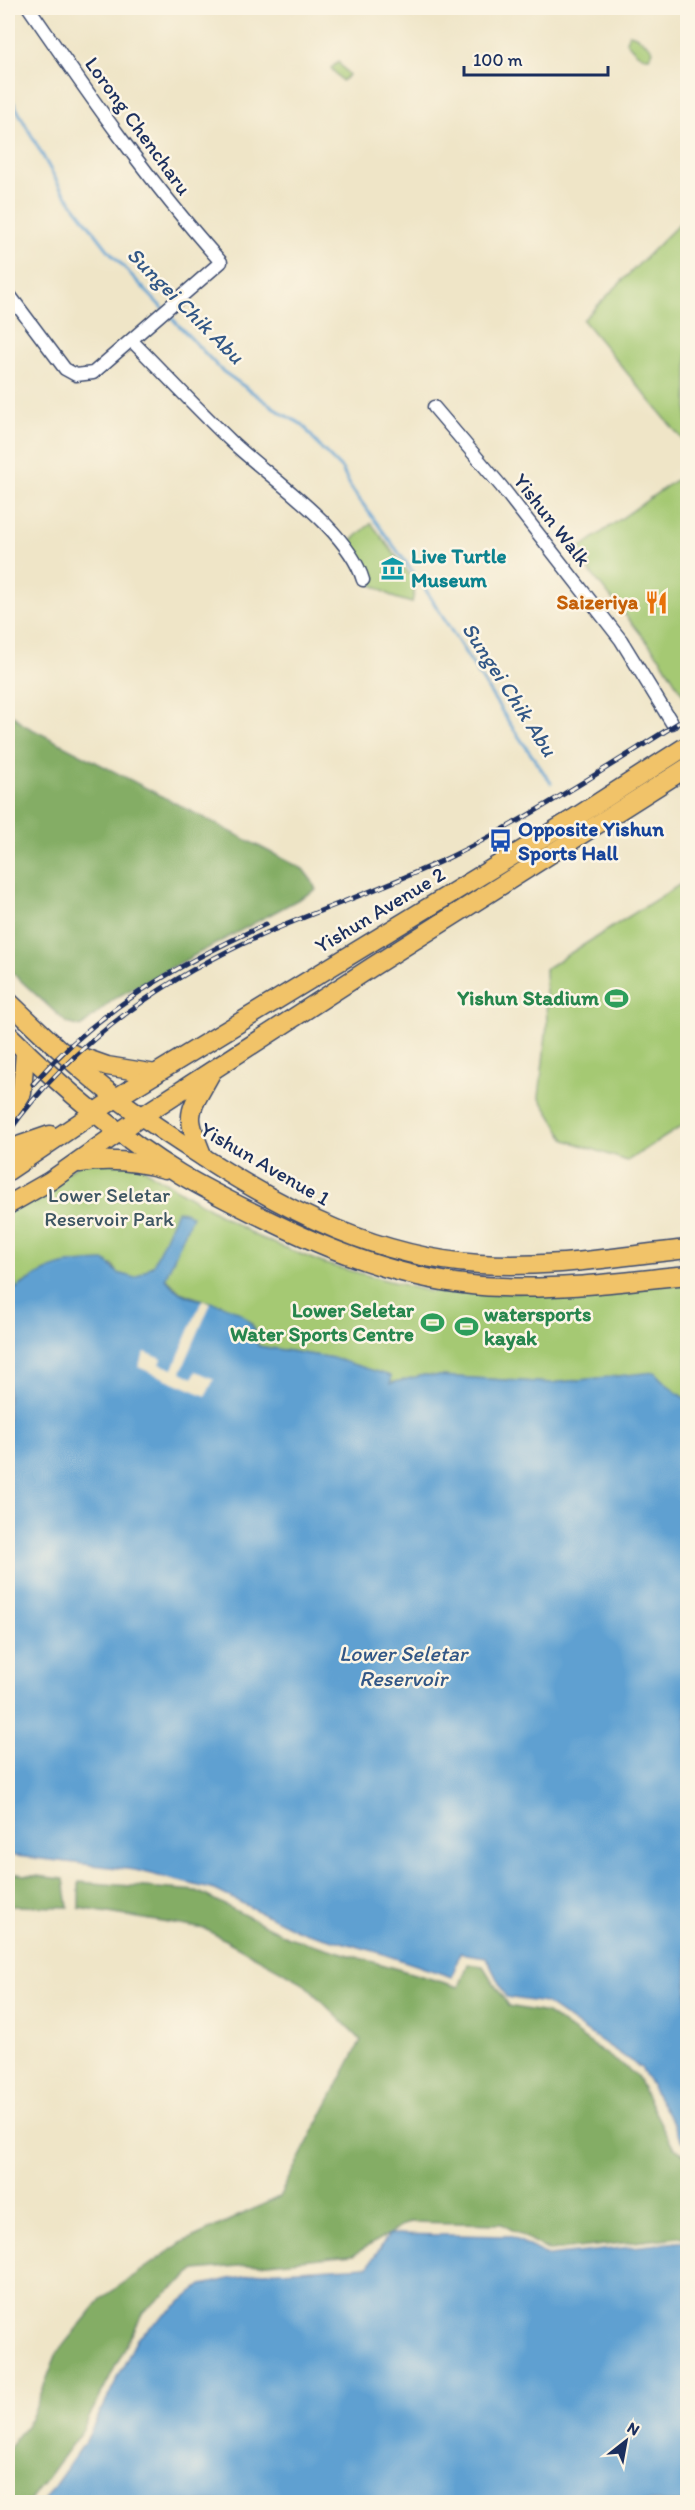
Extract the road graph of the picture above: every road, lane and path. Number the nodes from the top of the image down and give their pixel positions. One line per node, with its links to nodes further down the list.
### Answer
1 (30, 8): 3 (street, Lorong Chencharu)
2 (8, 293): 3 (street)
3 (132, 341): 5 (street)
4 (434, 407): 6 (street, Yishun Walk)
5 (363, 580)
6 (672, 723)
7 (687, 745): 14 (main road, Yishun Avenue 2)
8 (687, 767): 13 (main road, Yishun Avenue 2)
9 (8, 1001): 12 (main road, Yishun Avenue 1)
10 (8, 1034): 11 (main road, Yishun Avenue 1)
11 (25, 1051): 16 (main road, Yishun Avenue 1); 17 (main road)
12 (63, 1051): 14 (main road); 15 (main road, Yishun Avenue 1)
13 (212, 1070): 18 (main road, Yishun Avenue 2); 22 (main road)
14 (156, 1074): 15 (main road, Yishun Avenue 2)
15 (116, 1098): 16 (main road, Yishun Avenue 2); 18 (main road, Yishun Avenue 1)
16 (94, 1112): 19 (main road, Yishun Avenue 2); 20 (main road, Yishun Avenue 1)
17 (8, 1115)
18 (142, 1116): 20 (main road, Yishun Avenue 2); 22 (main road, Yishun Avenue 1)
19 (72, 1126): 21 (main road); 24 (main road)
20 (121, 1132): 23 (main road, Yishun Avenue 2); 25 (main road, Yishun Avenue 1)
21 (8, 1153)
22 (203, 1157): 27 (main road, Yishun Avenue 1)
23 (76, 1163): 25 (main road); 26 (main road, Yishun Avenue 2)
24 (8, 1172)
25 (179, 1173): 28 (main road, Yishun Avenue 1)
26 (8, 1205)
27 (308, 1217): 28 (main road); 29 (main road, Yishun Avenue 1)
28 (313, 1242): 30 (main road, Yishun Avenue 1)
29 (687, 1249)
30 (687, 1275)

